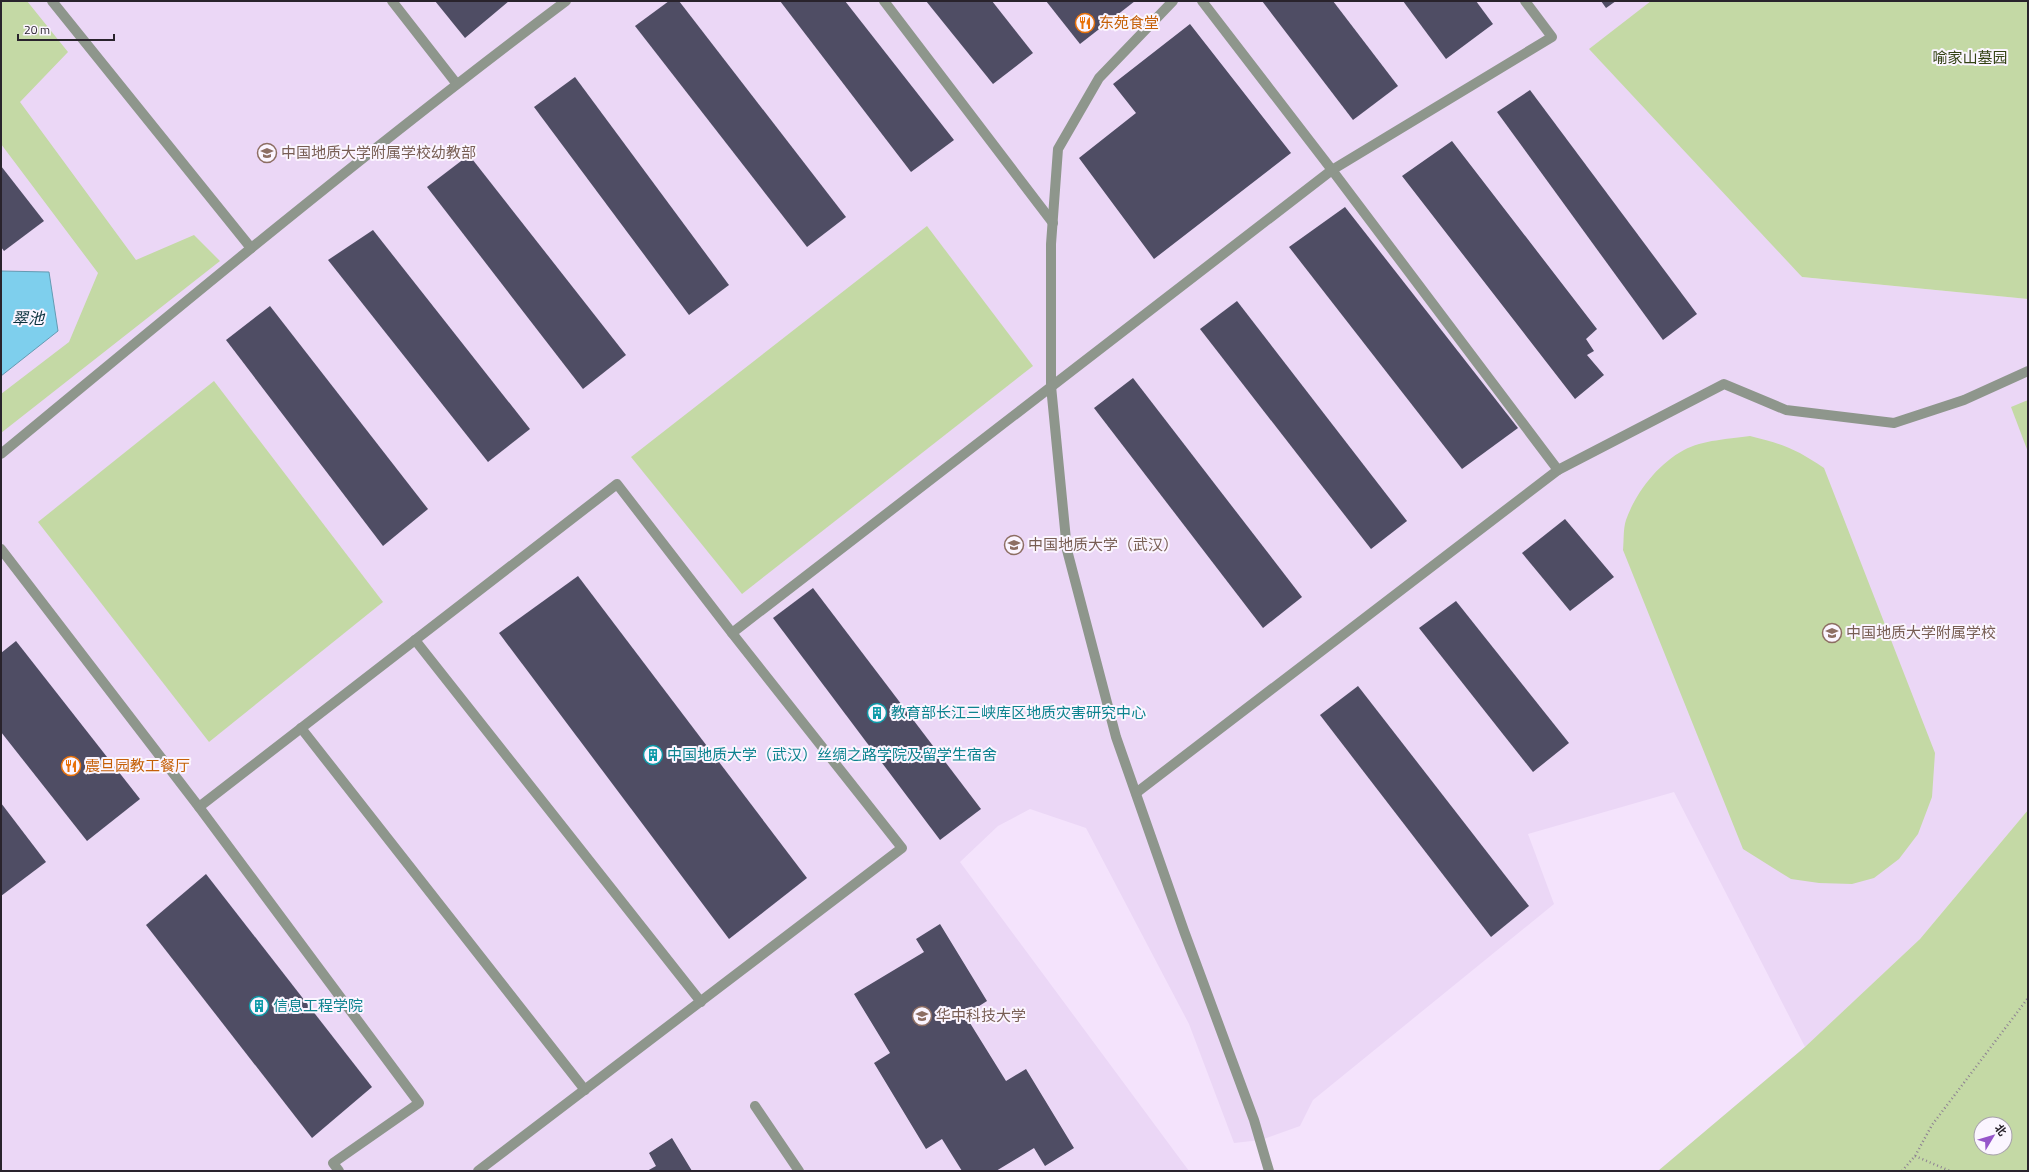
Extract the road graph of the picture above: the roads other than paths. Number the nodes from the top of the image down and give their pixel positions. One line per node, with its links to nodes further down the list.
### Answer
1 (52, 1): 11 (street)
2 (392, 1): 8 (street)
3 (566, 1): 8 (street)
4 (884, 1): 10 (street)
5 (1173, 1): 10 (street)
6 (1202, 1): 9 (street)
7 (1525, 1): 9 (street)
8 (456, 84): 11 (street)
9 (1332, 170): 13 (street); 15 (street)
10 (1053, 223): 13 (street)
11 (251, 248): 14 (street)
12 (2028, 371): 15 (street)
13 (1050, 386): 17 (street); 20 (street)
14 (1, 454)
15 (1558, 470): 20 (street)
16 (1, 549): 21 (street)
17 (732, 633): 18 (street); 22 (street)
18 (415, 640): 19 (street); 22 (street)
19 (301, 728): 21 (street); 23 (street)
20 (1136, 793): 28 (street)
21 (199, 807): 25 (street)
22 (701, 1002): 23 (street)
23 (585, 1090): 26 (street)
24 (755, 1106): 27 (street)
25 (339, 1171)
26 (478, 1171)
27 (799, 1171)
28 (1269, 1171)

